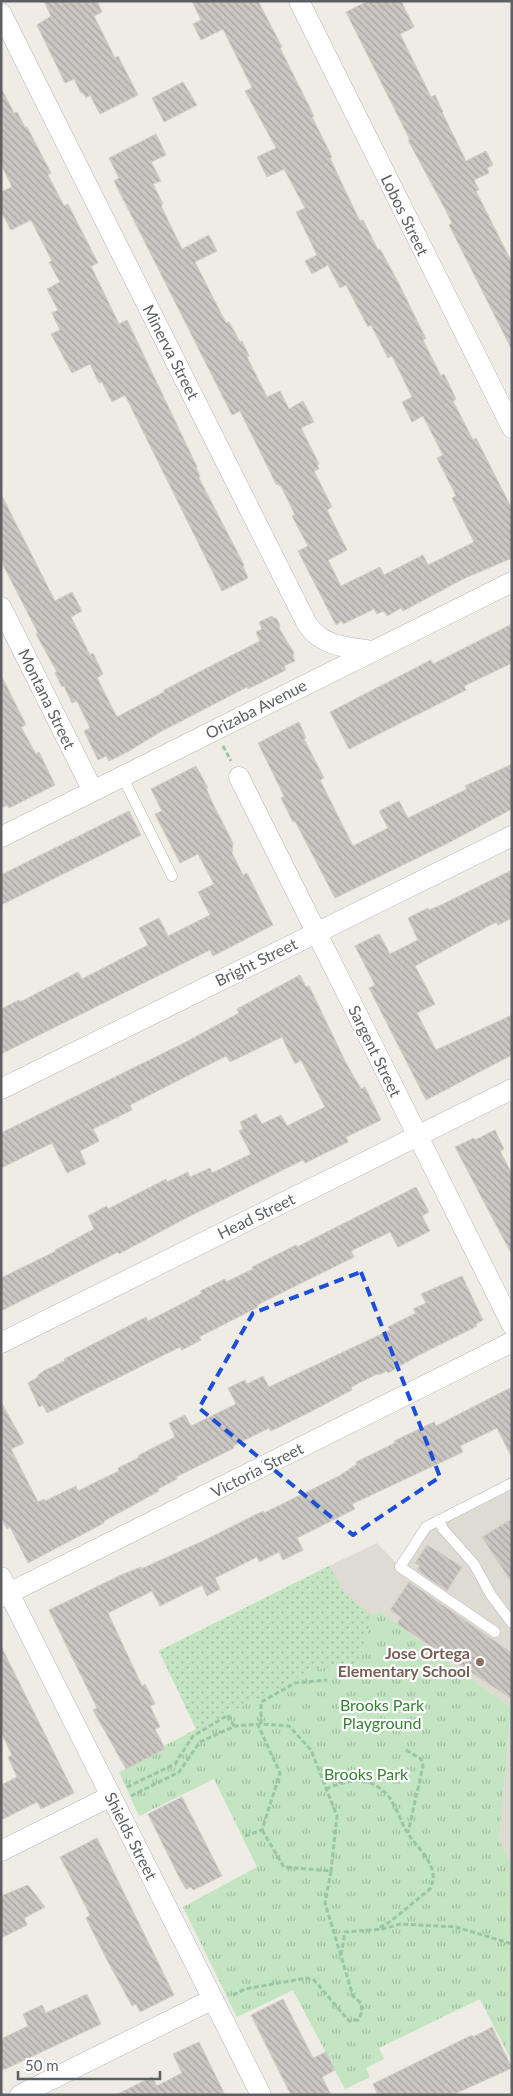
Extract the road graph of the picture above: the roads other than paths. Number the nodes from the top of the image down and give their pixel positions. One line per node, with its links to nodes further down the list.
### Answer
1 (299, 1): 3 (street, Lobos Street)
2 (1, 13): 6 (street, Minerva Street)
3 (512, 428)
4 (512, 582): 6 (street, Orizaba Avenue)
5 (1, 607): 9 (street, Montana Street)
6 (372, 651): 7 (street, Orizaba Avenue)
7 (122, 776): 9 (street, Orizaba Avenue); 12 (lane)
8 (239, 777): 13 (street, Sargent Street)
9 (93, 791): 10 (street, Orizaba Avenue)
10 (1, 836)
11 (512, 836): 13 (street, Bright Street)
12 (172, 876)
13 (316, 932): 14 (street, Bright Street); 16 (street, Sargent Street)
14 (1, 1089)
15 (512, 1089): 16 (street, Head Street)
16 (417, 1136): 17 (street, Sargent Street); 19 (street, Head Street)
17 (512, 1325)
18 (512, 1342): 22 (street, Victoria Street)
19 (1, 1343)
20 (512, 1483): 21 (lane)
21 (439, 1520): 23 (lane); 24 (lane)
22 (4, 1589): 25 (street, Shields Street)
23 (512, 1623)
24 (495, 1632)
25 (112, 1798): 26 (street); 27 (street, Shields Street)
26 (1, 1851)
27 (220, 1999): 28 (street); 29 (street, Shields Street)
28 (20, 2095)
29 (261, 2095)

